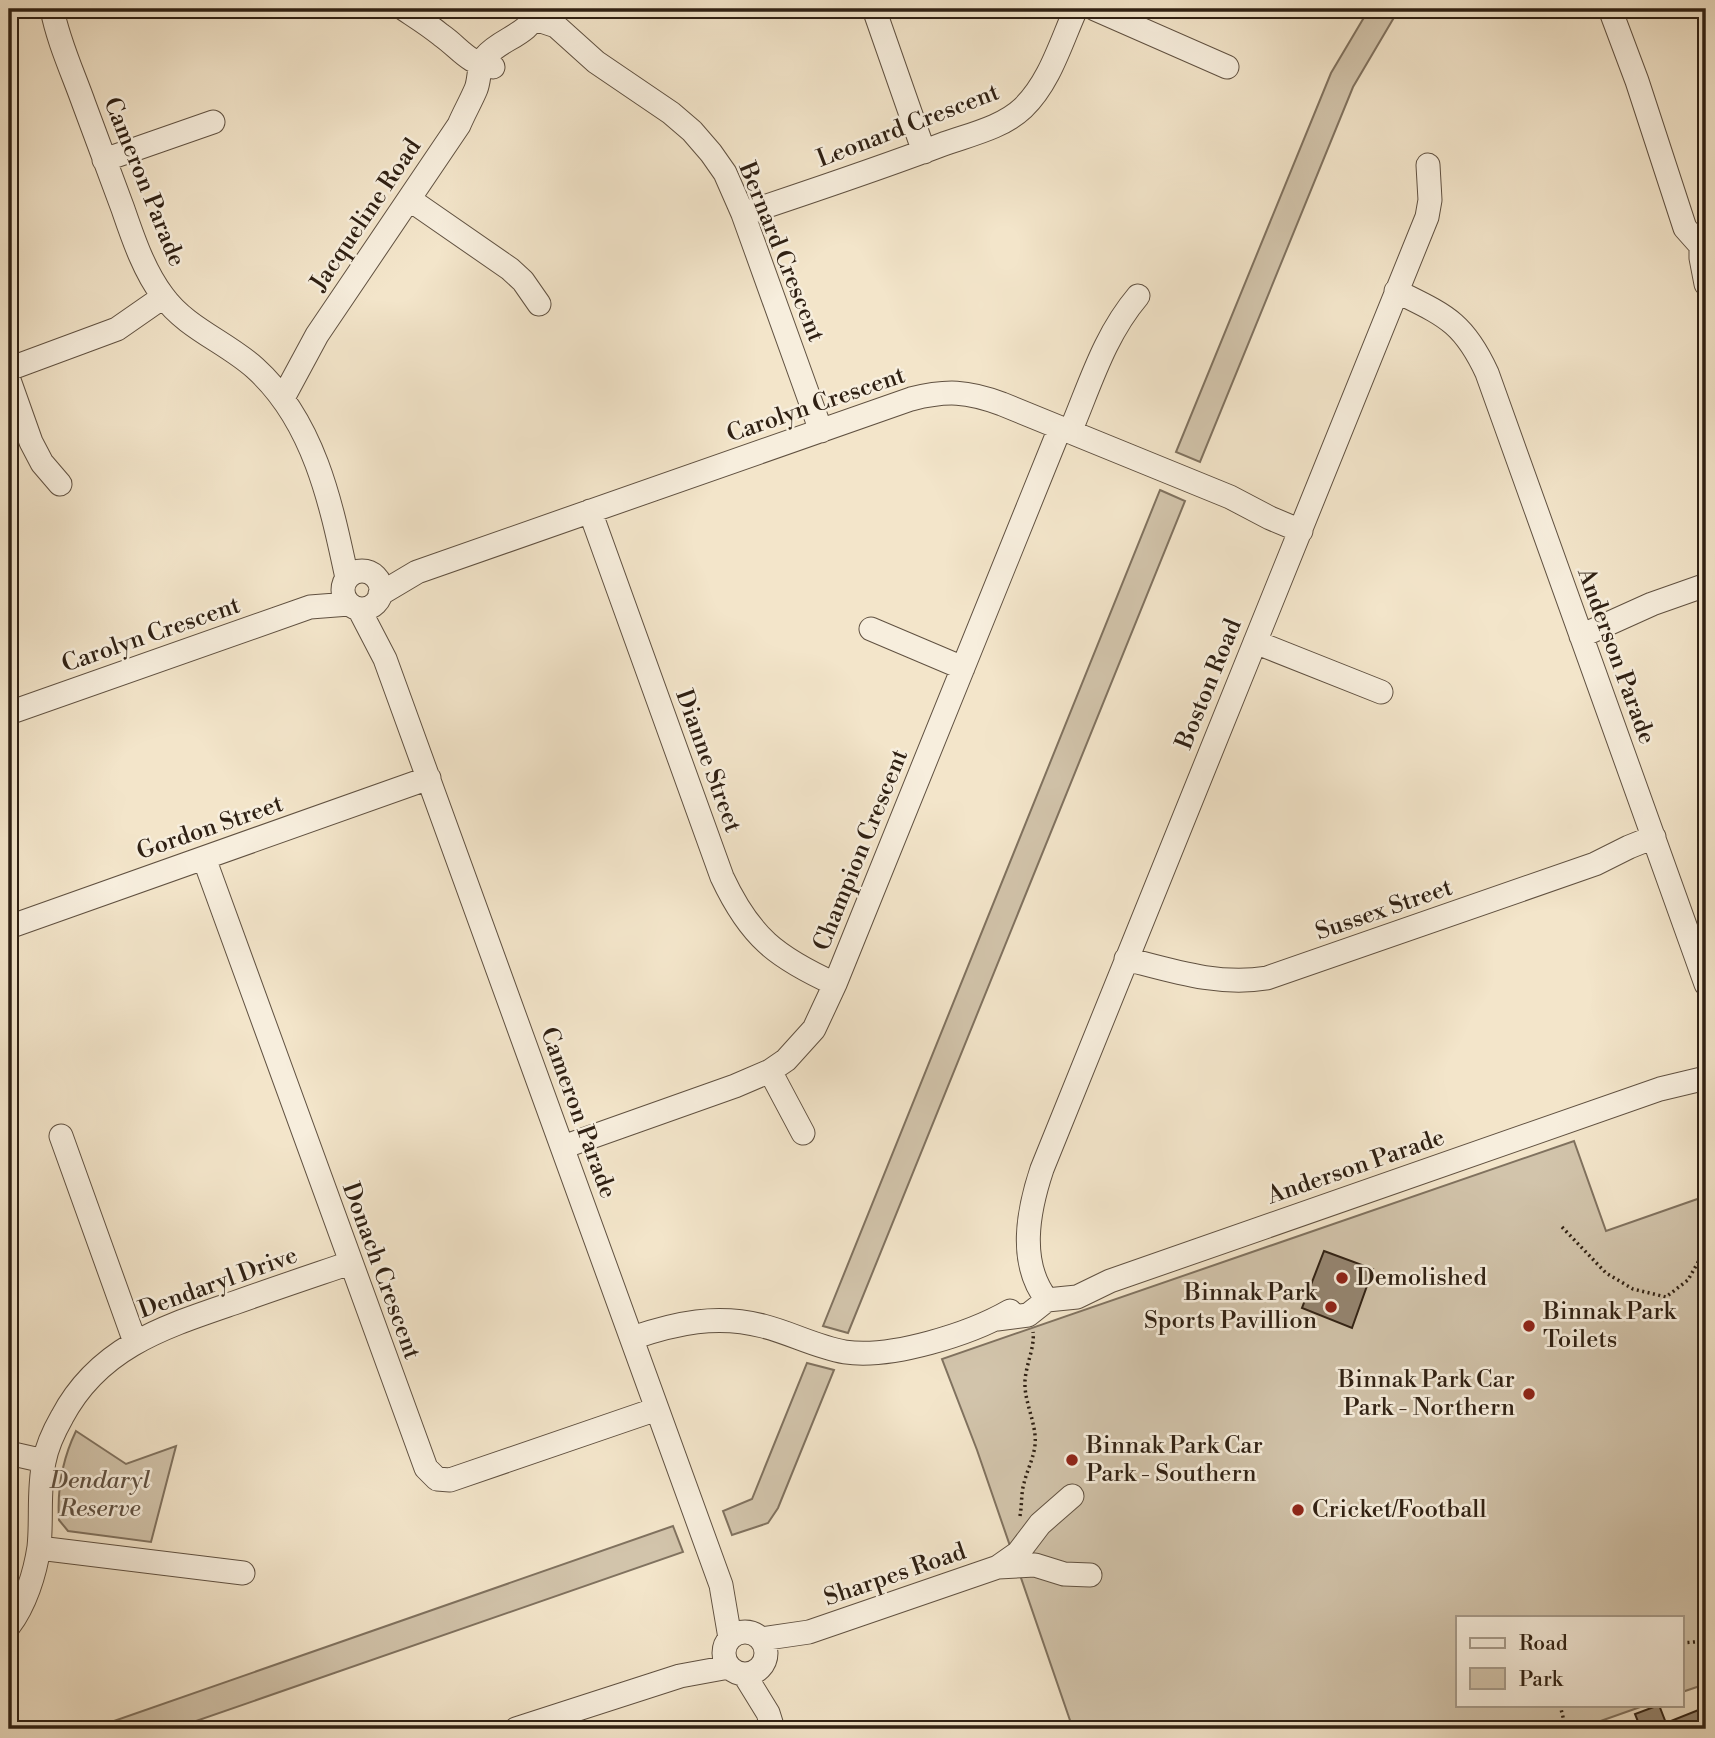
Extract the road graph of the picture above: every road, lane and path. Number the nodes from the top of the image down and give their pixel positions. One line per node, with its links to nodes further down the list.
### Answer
1 (404, 9): 8 (street)
2 (874, 9): 11 (street)
3 (1076, 9): 11 (street, Leonard Crescent)
4 (1095, 9): 9 (street)
5 (1609, 9): 16 (street)
6 (51, 11): 12 (street, Cameron Parade)
7 (543, 18): 8 (street); 15 (street, Bernard Crescent)
8 (487, 63): 14 (street, Jacqueline Road)
9 (1227, 67)
10 (213, 122): 12 (street)
11 (924, 152): 15 (street, Leonard Crescent)
12 (104, 160): 19 (street, Cameron Parade)
13 (1428, 165): 20 (street, Boston Road)
14 (409, 199): 21 (street); 24 (street, Jacqueline Road)
15 (743, 214): 26 (street, Bernard Crescent)
16 (1704, 246): 17 (street)
17 (1706, 284)
18 (1138, 296): 25 (street, Champion Crescent)
19 (163, 297): 22 (street); 24 (street, Cameron Parade)
20 (1394, 297): 29 (street, Boston Road); 33 (street, Anderson Parade)
21 (539, 304)
22 (9, 369)
23 (9, 380): 27 (street)
24 (275, 390): 31 (street, Cameron Parade)
25 (1065, 430): 26 (street, Carolyn Crescent); 29 (street, Carolyn Crescent); 35 (street, Champion Crescent)
26 (821, 431): 28 (street, Carolyn Crescent)
27 (60, 484)
28 (590, 511): 31 (street, Carolyn Crescent); 43 (street, Dianne Street)
29 (1302, 526): 34 (street, Boston Road)
30 (1706, 584): 33 (street)
31 (362, 590): 37 (street, Carolyn Crescent); 38 (street, Cameron Parade)
32 (871, 629): 35 (street)
33 (1579, 630): 39 (street, Anderson Parade)
34 (1255, 642): 36 (street); 42 (street, Boston Road)
35 (963, 668): 43 (street, Champion Crescent)
36 (1381, 692)
37 (9, 713)
38 (429, 778): 40 (street, Gordon Street); 51 (street, Cameron Parade)
39 (1656, 843): 42 (street, Sussex Street); 44 (street, Anderson Parade)
40 (204, 858): 41 (street, Gordon Street); 54 (street, Donach Crescent)
41 (9, 927)
42 (1129, 952): 55 (street, Boston Road)
43 (835, 984): 46 (street, Champion Crescent)
44 (1706, 984)
45 (1706, 1068): 48 (street, Anderson Parade)
46 (770, 1070): 49 (street); 51 (street, Champion Crescent)
47 (1706, 1078): 48 (street, Anderson Parade)
48 (1660, 1090): 55 (street, Anderson Parade)
49 (803, 1133)
50 (61, 1136): 57 (street)
51 (563, 1147): 58 (street, Cameron Parade)
52 (1562, 1227): 53 (path)
53 (1706, 1253)
54 (350, 1263): 57 (street, Dendaryl Drive); 59 (street, Donach Crescent)
55 (1044, 1291): 58 (street, Anderson Parade)
56 (1033, 1326): 63 (path)
57 (135, 1342): 61 (street, Dendaryl Drive)
58 (634, 1344): 59 (street, Cameron Parade)
59 (657, 1409): 71 (street, Cameron Parade)
60 (9, 1453): 61 (street)
61 (44, 1461): 64 (street, Dendaryl Drive)
62 (1072, 1496): 65 (street, Sharpes Road)
63 (1017, 1525)
64 (39, 1548): 66 (street); 68 (street, Dendaryl Drive)
65 (998, 1567): 67 (street, Sharpes Road); 71 (street, Sharpes Road)
66 (243, 1573)
67 (1090, 1575)
68 (9, 1626)
69 (1706, 1641): 70 (path)
70 (1684, 1643)
71 (746, 1653): 73 (street, Cameron Parade); 74 (street, Sharpes Road)
72 (1560, 1706): 75 (path)
73 (770, 1721)
74 (516, 1729)
75 (1566, 1729)

